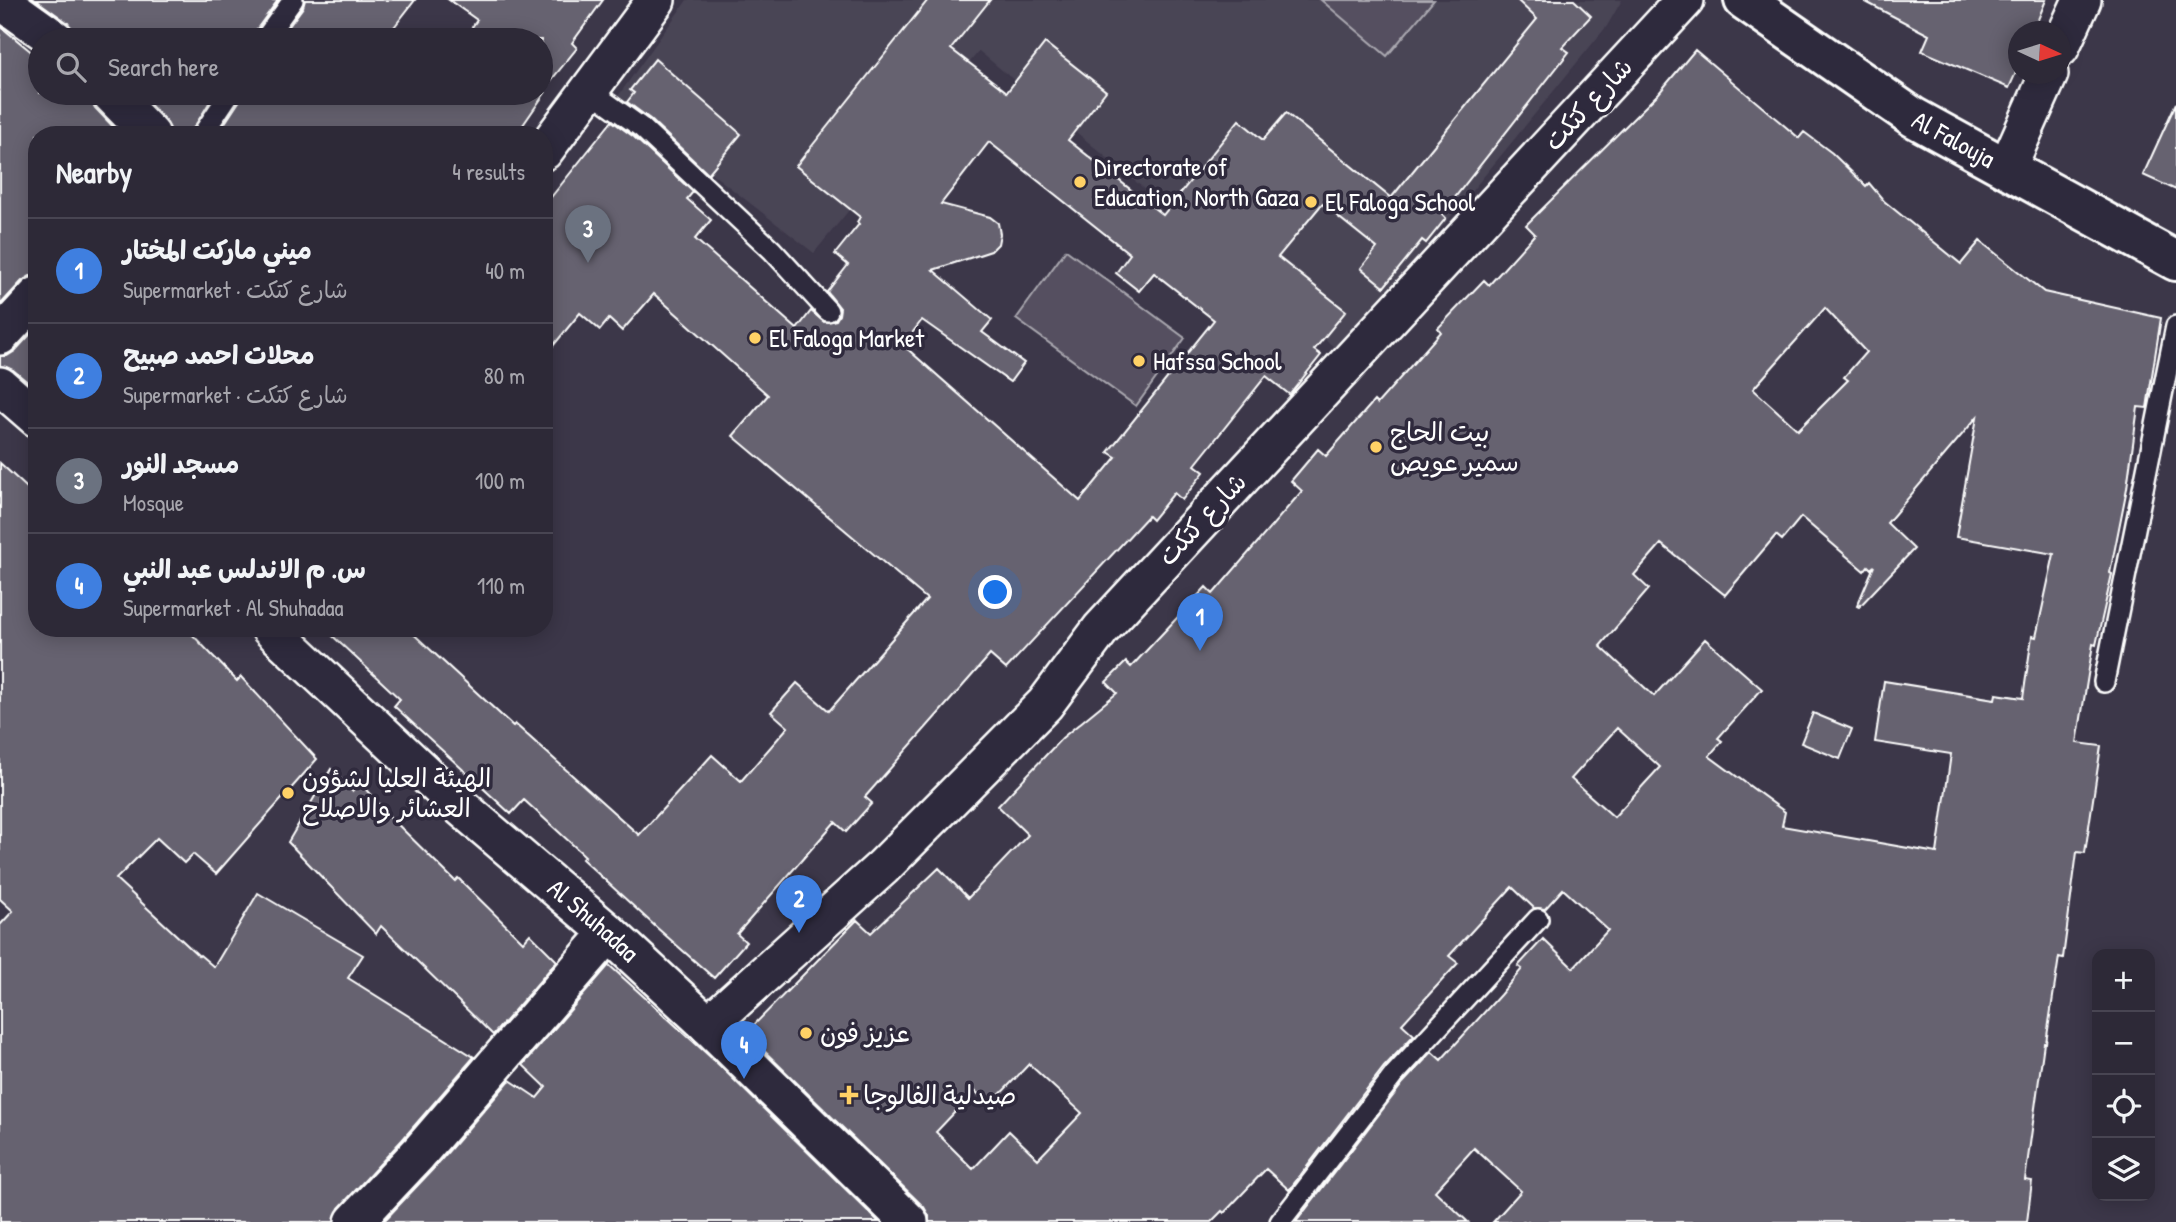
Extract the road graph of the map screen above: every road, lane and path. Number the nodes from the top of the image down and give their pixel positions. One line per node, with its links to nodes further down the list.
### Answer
1 (0, 0): 8 (street)
2 (293, 0): 9 (lane)
3 (656, 0): 11 (street)
4 (1685, 0): 29 (street, شارع كتكت)
5 (1744, 0): 17 (main road, Al Falouja)
6 (2082, 0): 7 (street)
7 (2071, 24)
8 (38, 28)
9 (273, 28)
10 (2045, 84): 17 (street)
11 (589, 90): 16 (street); 20 (lane)
12 (121, 105): 14 (street)
13 (221, 105): 15 (lane)
14 (141, 126)
15 (208, 126)
16 (553, 139)
17 (2007, 168): 18 (main road, Al Falouja)
18 (2176, 261)
19 (28, 306): 22 (street)
20 (828, 311)
21 (2176, 326): 26 (lane)
22 (0, 336)
23 (0, 386): 24 (street)
24 (28, 410)
25 (280, 637): 28 (street, Al Shuhadaa)
26 (2104, 682)
27 (1538, 919): 32 (lane)
28 (609, 933): 29 (street, Al Shuhadaa); 30 (street)
29 (708, 1025): 31 (street, Al Shuhadaa)
30 (354, 1222)
31 (909, 1222)
32 (1280, 1222)

